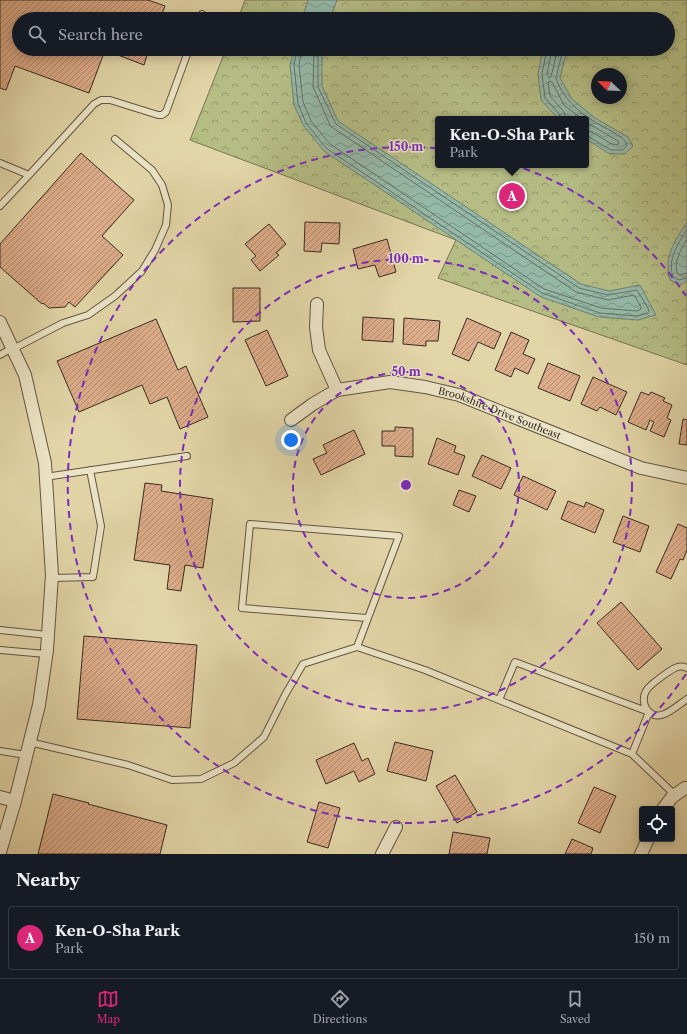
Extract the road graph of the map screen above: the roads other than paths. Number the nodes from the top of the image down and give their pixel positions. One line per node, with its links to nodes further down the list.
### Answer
1 (186, 56): 4 (lane)
2 (115, 139): 8 (lane)
3 (0, 163): 4 (lane)
4 (29, 175): 5 (lane)
5 (0, 206)
6 (317, 304): 10 (street)
7 (0, 322): 8 (street)
8 (13, 349): 9 (lane); 14 (street)
9 (0, 355)
10 (337, 390): 11 (street, Brookshire Drive Southeast); 15 (street, Brookshire Drive Southeast)
11 (291, 420)
12 (187, 456): 13 (lane)
13 (90, 470): 14 (lane); 16 (lane)
14 (45, 477): 16 (street)
15 (687, 478)
16 (52, 578): 19 (street)
17 (367, 618): 17 (lane); 20 (lane)
18 (0, 630): 19 (lane)
19 (48, 635): 22 (street)
20 (356, 647): 25 (lane); 27 (lane)
21 (0, 650): 22 (lane)
22 (46, 654): 27 (street)
23 (687, 668): 26 (lane)
24 (687, 699): 26 (lane)
25 (499, 700): 26 (lane); 30 (lane)
26 (649, 712): 30 (lane)
27 (30, 742): 29 (street)
28 (0, 751): 29 (lane)
29 (26, 754): 34 (street)
30 (632, 754): 32 (lane)
31 (687, 788): 32 (street)
32 (675, 795): 35 (street)
33 (0, 797): 34 (street)
34 (15, 801): 38 (street)
35 (665, 806)
36 (396, 827): 39 (street)
37 (647, 842): 40 (street)
38 (0, 852)
39 (382, 854)
40 (641, 854)

